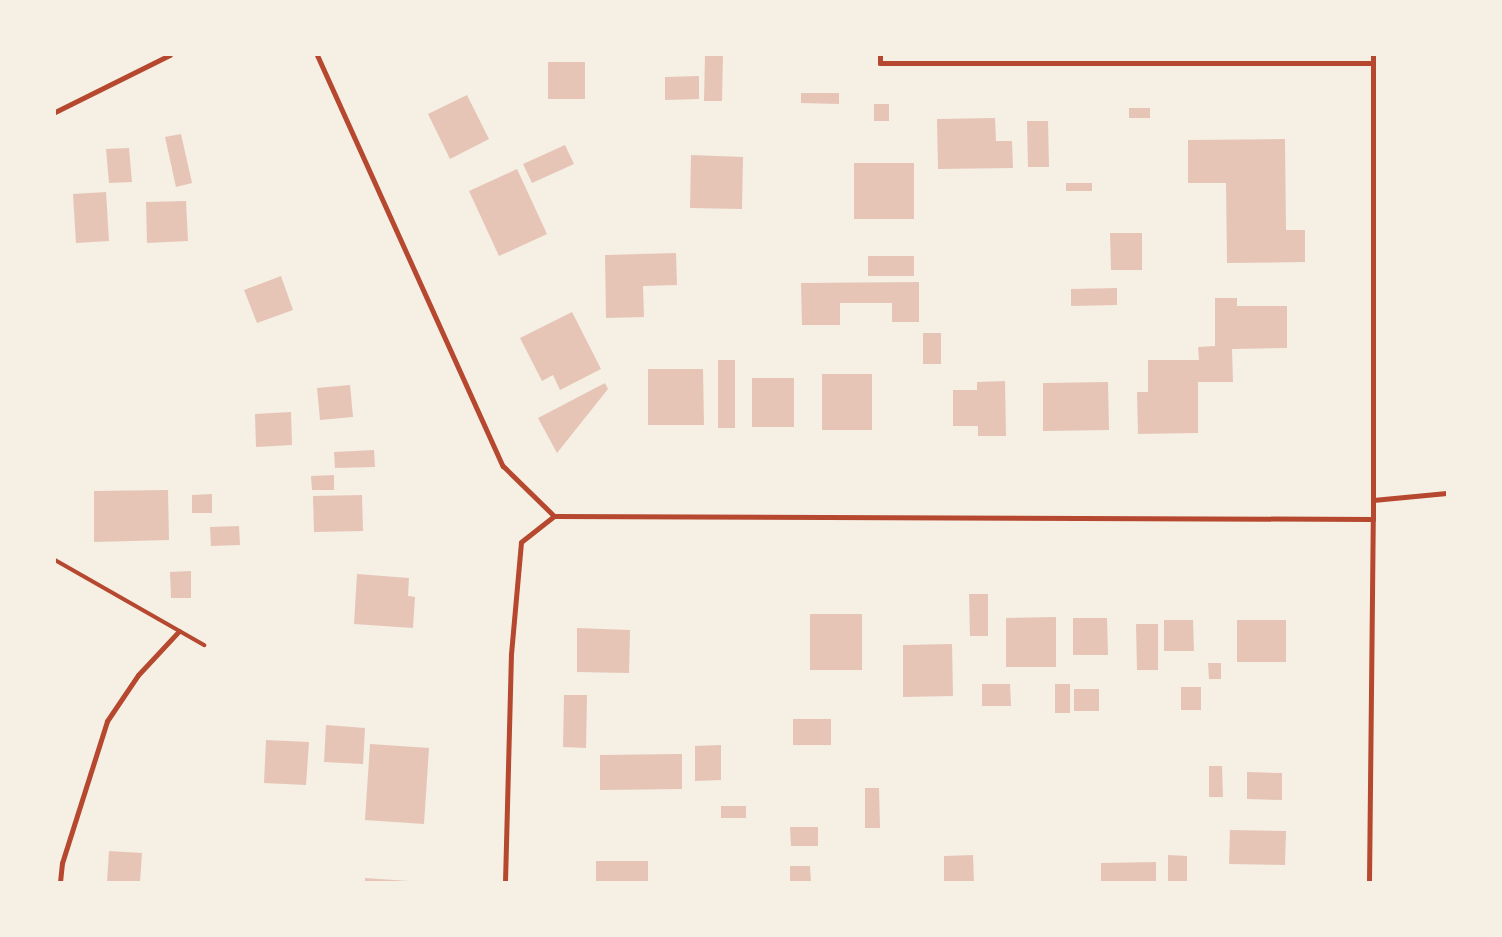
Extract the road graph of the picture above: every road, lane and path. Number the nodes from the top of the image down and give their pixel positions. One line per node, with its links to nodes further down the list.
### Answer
1 (170, 55): 6 (street)
2 (317, 55): 9 (street)
3 (880, 55): 5 (street)
4 (1373, 55): 5 (street)
5 (1373, 63): 8 (street)
6 (55, 112)
7 (1447, 493): 8 (street)
8 (1373, 500): 10 (street)
9 (554, 516): 10 (street); 15 (street)
10 (1373, 519): 16 (street)
11 (55, 560): 12 (lane)
12 (179, 631): 13 (lane); 14 (street)
13 (204, 645)
14 (60, 882)
15 (505, 882)
16 (1369, 882)

